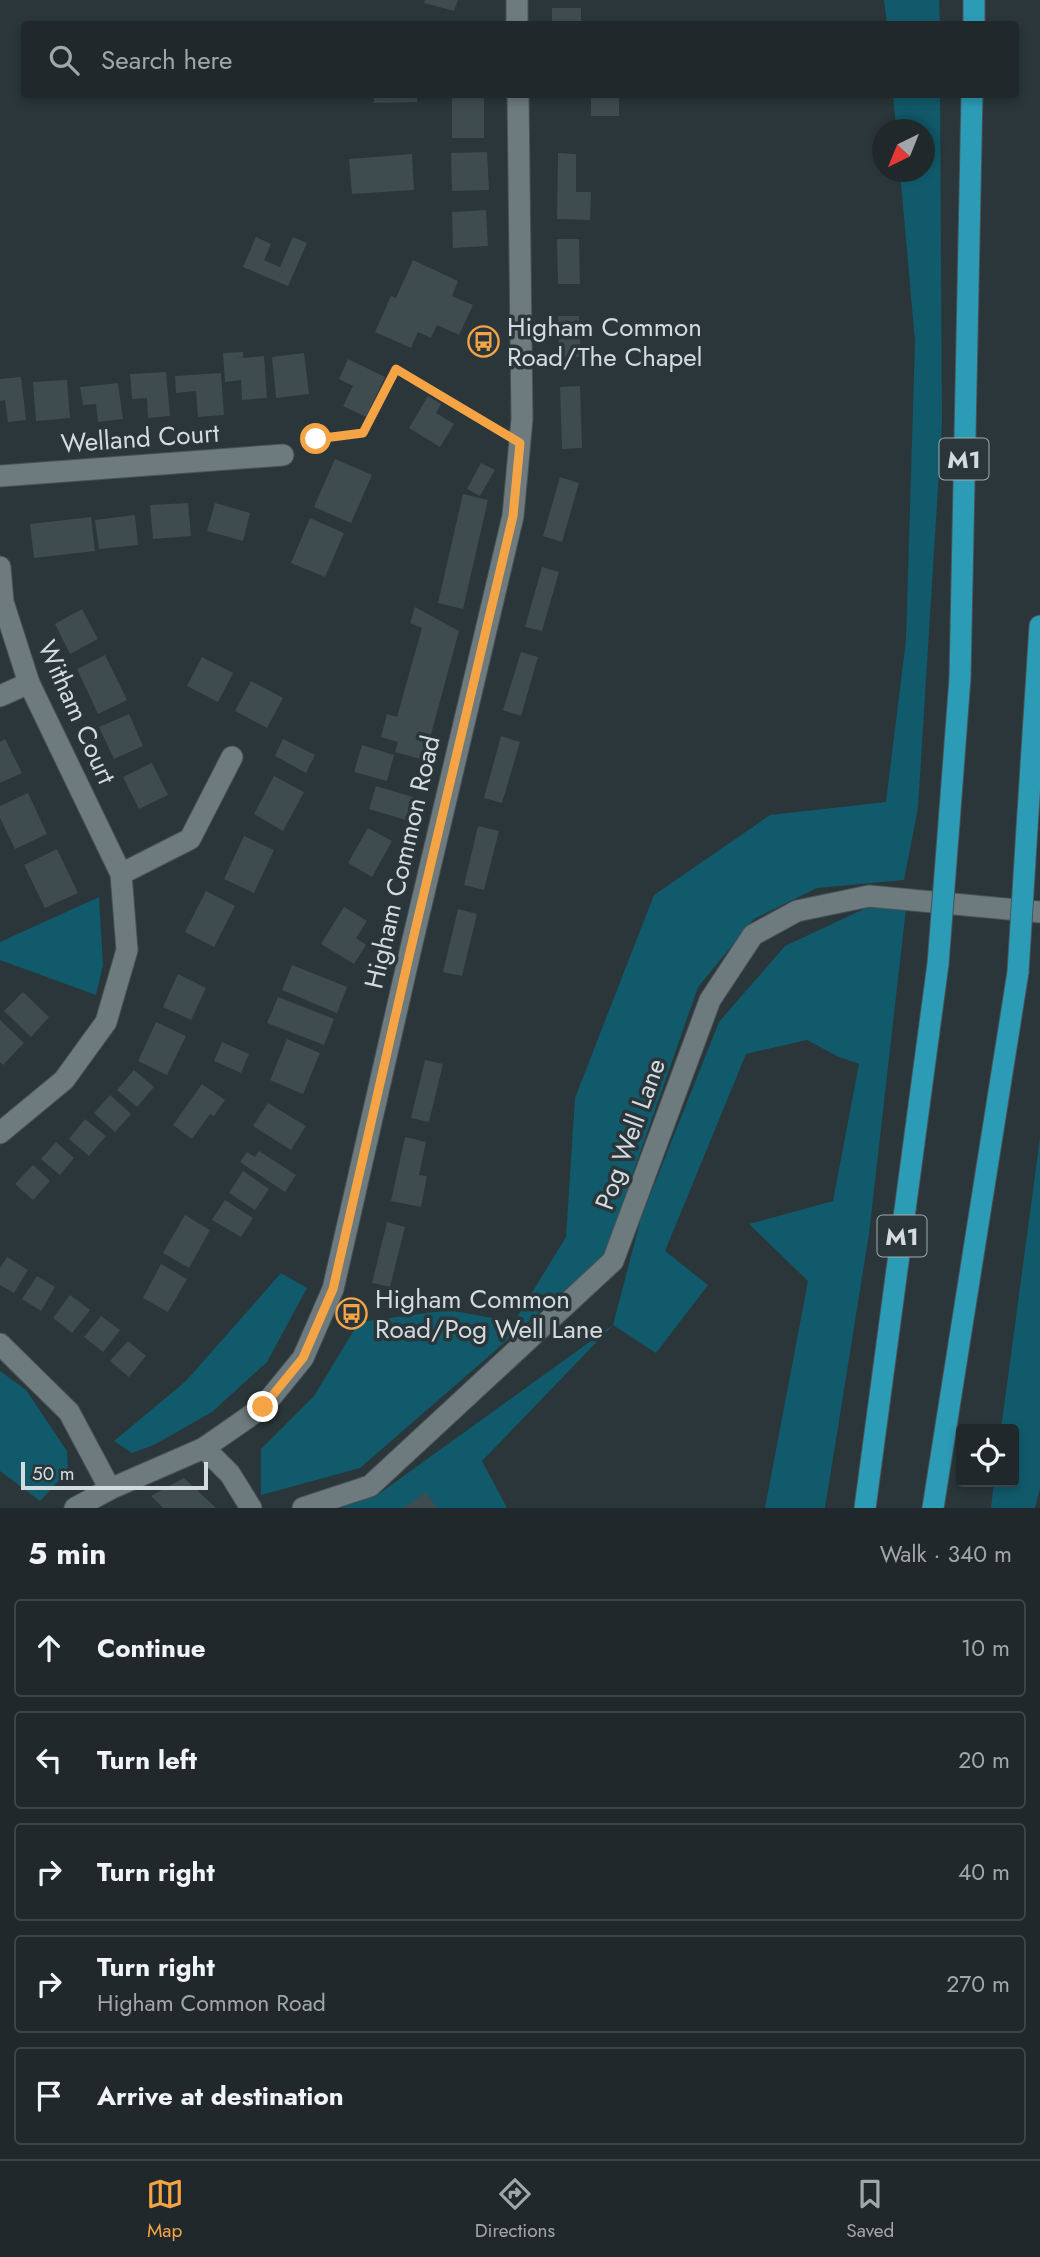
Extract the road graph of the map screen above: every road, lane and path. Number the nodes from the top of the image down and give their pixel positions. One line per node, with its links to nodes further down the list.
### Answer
1 (517, 0): 3 (street)
2 (975, 0): 4 (highway)
3 (517, 21)
4 (974, 21)
5 (518, 98): 7 (street, Higham Common Road)
6 (972, 98): 24 (highway, M1, bridge)
7 (520, 443): 8 (path); 19 (street, Higham Common Road)
8 (284, 455): 9 (street, Welland Court)
9 (0, 476)
10 (0, 566): 12 (street, Witham Court)
11 (1040, 626): 25 (highway, bridge)
12 (29, 683): 13 (street); 15 (street, Witham Court)
13 (0, 696)
14 (232, 757): 15 (street)
15 (121, 874): 17 (street, Witham Court)
16 (1040, 912): 23 (street, Pog Well Lane)
17 (0, 1133)
18 (0, 1344): 20 (street)
19 (204, 1448): 20 (street, Higham Common Road); 22 (street)
20 (110, 1489): 21 (street, Higham Common Road)
21 (75, 1508)
22 (251, 1508)
23 (303, 1508)
24 (865, 1508)
25 (933, 1508)

